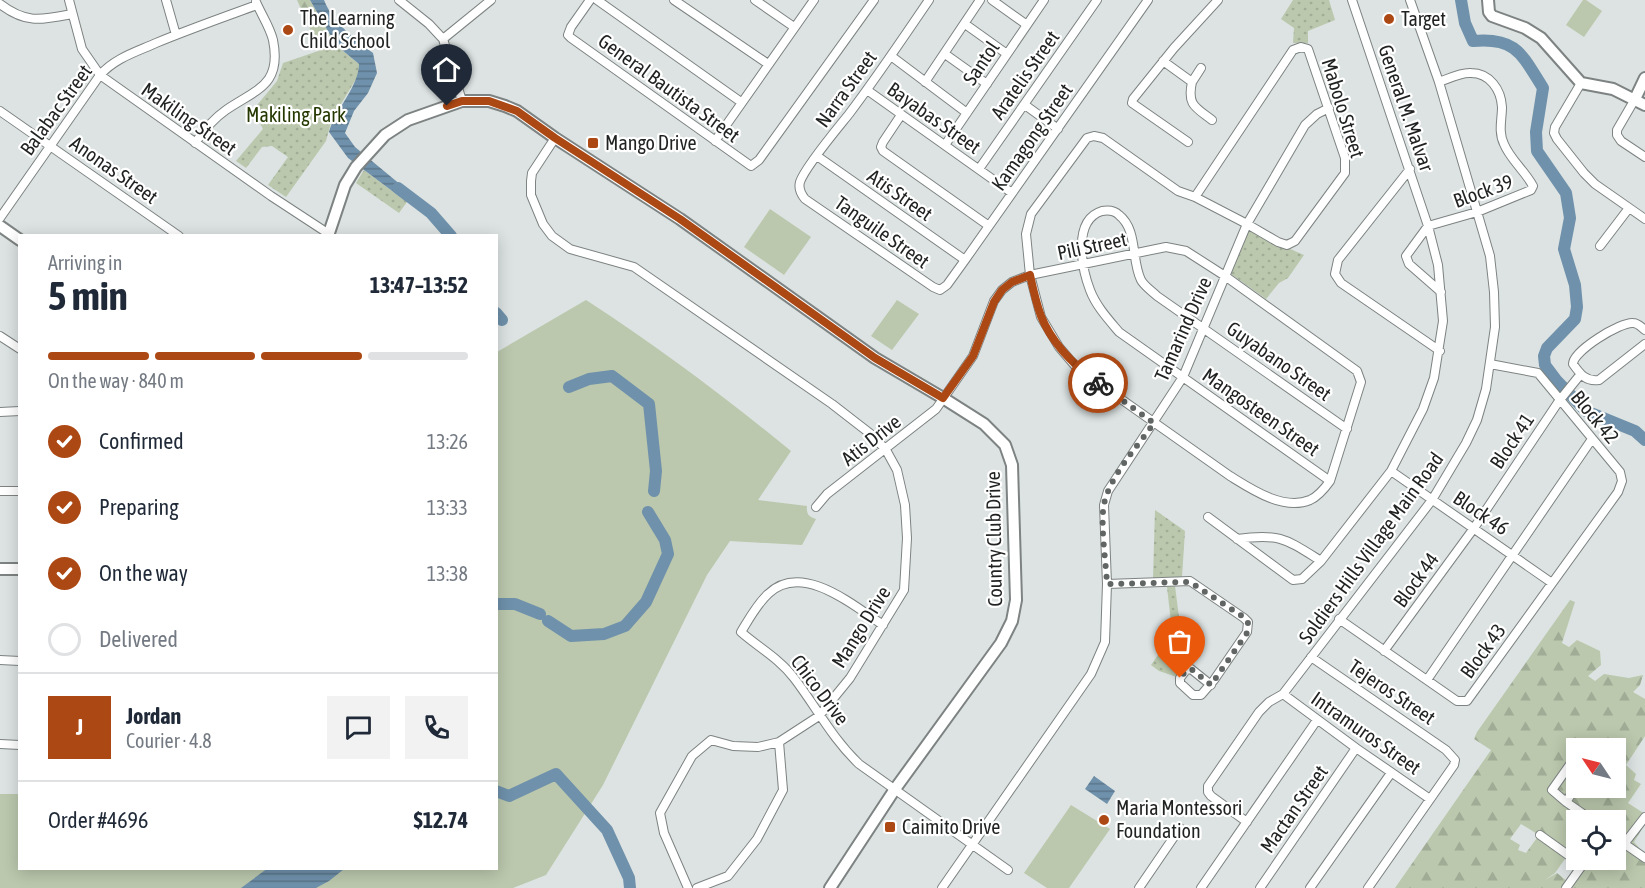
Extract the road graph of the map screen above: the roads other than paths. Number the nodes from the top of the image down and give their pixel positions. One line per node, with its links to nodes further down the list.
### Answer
1 (69, 0): 23 (street, Makiling Street)
2 (166, 0): 27 (street)
3 (399, 0): 28 (street)
4 (491, 0): 28 (street)
5 (590, 0): 55 (street, General Bautista Street)
6 (597, 0): 45 (street)
7 (674, 0): 33 (street)
8 (755, 0): 26 (street)
9 (814, 0): 26 (street)
10 (874, 0): 55 (street, General Bautista Street)
11 (929, 0): 31 (street, Narra Street)
12 (980, 0): 24 (street)
13 (992, 0): 25 (street)
14 (1044, 0): 25 (street, Santol)
15 (1097, 0): 46 (street, Aratelis Street)
16 (1148, 0): 53 (street, Kamagong Street)
17 (1218, 0): 32 (street)
18 (1352, 0): 63 (street, General M. Malvar)
19 (1410, 0): 39 (street, Soldiers Hills Village Main Road)
20 (1488, 0): 40 (street)
21 (256, 2): 27 (street, Balabac Street); 57 (street)
22 (0, 4): 23 (street)
23 (72, 14): 35 (street, Makiling Street)
24 (964, 24): 29 (street); 30 (street)
25 (1027, 25): 30 (street, Santol)
26 (794, 27): 33 (street)
27 (176, 35): 35 (street, Balabac Street)
28 (443, 39): 44 (street)
29 (945, 54): 37 (street); 41 (street)
30 (1007, 54): 41 (street, Santol)
31 (891, 56): 37 (street); 42 (street, Narra Street)
32 (1163, 61): 38 (street); 56 (street)
33 (768, 64): 45 (street)
34 (1201, 68): 38 (street)
35 (100, 75): 57 (street, Makiling Street); 59 (street, Balabac Street)
36 (1645, 78): 43 (street)
37 (925, 82): 50 (street)
38 (1192, 82): 52 (street)
39 (1439, 82): 68 (street, Soldiers Hills Village Main Road); 68 (street, Block 39)
40 (1581, 83): 43 (street); 67 (street)
41 (987, 84): 50 (street, Santol)
42 (867, 90): 51 (street, Bayabas Street); 60 (street, Narra Street)
43 (1635, 99): 47 (street); 61 (street)
44 (462, 101): 54 (street, Country Club Drive); 77 (street, Country Club Drive)
45 (741, 102): 55 (street)
46 (1025, 105): 53 (street); 62 (street, Aratelis Street)
47 (1645, 105)
48 (1329, 108): 65 (street, Mabolo Street); 71 (street, Tamarind Drive); 71 (street, Mabolo Street)
49 (0, 111): 59 (street, Anonas Street)
50 (967, 113): 58 (street, Santol)
51 (901, 115): 58 (street, Bayabas Street); 73 (street)
52 (1212, 120)
53 (1058, 129): 64 (street, Kamagong Street)
54 (555, 138): 96 (street, Country Club Drive); 103 (street, Mango Drive)
55 (715, 141)
56 (1188, 142)
57 (195, 143): 76 (street, Makiling Street)
58 (945, 145): 62 (street, Bayabas Street)
59 (50, 146): 69 (street, Balabac Street); 75 (street, Anonas Street)
60 (817, 156): 66 (street, Narra Street); 81 (street, Atis Street)
61 (1645, 157)
62 (979, 169): 64 (street, Bayabas Street)
63 (1410, 170): 74 (street, General M. Malvar); 92 (street)
64 (1012, 194): 73 (street, Kamagong Street)
65 (1195, 197): 71 (street, Mabolo Street); 83 (street)
66 (805, 199): 85 (street, Tanguile Street)
67 (1629, 208): 70 (street); 79 (street)
68 (1477, 212): 74 (street, Block 39); 93 (street, Soldiers Hills Village Main Road)
69 (0, 218)
70 (1645, 219)
71 (1247, 224): 84 (street, Tamarind Drive)
72 (0, 226): 78 (street)
73 (989, 226): 81 (street, Kamagong Street)
74 (1428, 226): 86 (street, General M. Malvar); 86 (street)
75 (176, 234)
76 (328, 234)
77 (329, 234)
78 (18, 239)
79 (1600, 246)
80 (1135, 253): 82 (street, Pili Street); 82 (street, Guyabano Street); 84 (street, Pili Street); 87 (street, Guyabano Street)
81 (965, 260): 85 (street, Kamagong Street)
82 (1082, 264): 83 (street, Pili Street); 95 (street, Mangosteen Street)
83 (1030, 275): 96 (street, Pili Street); 100 (street)
84 (1225, 276): 87 (street, Tamarind Drive); 101 (street, Pili Street)
85 (940, 290)
86 (1441, 292): 92 (street, General M. Malvar)
87 (1203, 327): 95 (street, Tamarind Drive); 101 (street, Guyabano Street)
88 (1645, 330): 94 (street)
89 (0, 336): 91 (street)
90 (1645, 344): 94 (street)
91 (18, 348)
92 (1440, 351): 104 (street, General M. Malvar)
93 (1490, 364): 97 (street, Block 42); 108 (street, Soldiers Hills Village Main Road)
94 (1580, 375): 97 (street, Block 41)
95 (1183, 377): 100 (street, Tamarind Drive); 105 (street, Mangosteen Street)
96 (943, 398): 103 (street, Atis Drive); 136 (street, Country Club Drive)
97 (1559, 401): 102 (street, Block 42); 111 (street, Block 41)
98 (18, 411): 99 (street)
99 (0, 412)
100 (1154, 423): 105 (street); 118 (street, Tamarind Drive)
101 (1347, 429): 105 (street, Pili Street)
102 (1592, 439): 113 (street); 117 (street, Block 42)
103 (886, 450): 109 (street, Atis Drive); 120 (street, Mango Drive)
104 (1391, 471): 108 (street, Block 46); 114 (street, General M. Malvar)
105 (1330, 481)
106 (0, 491): 107 (street)
107 (18, 491)
108 (1432, 500): 111 (street, Block 46); 119 (street, Soldiers Hills Village Main Road)
109 (816, 507)
110 (1208, 517): 112 (street)
111 (1474, 528): 113 (street, Block 46); 121 (street, Block 44)
112 (1238, 539): 114 (street); 114 (street, General M. Malvar)
113 (1512, 554): 117 (street, Block 46); 125 (street)
114 (1321, 561)
115 (0, 569): 116 (street)
116 (18, 569)
117 (1552, 583): 125 (street, Block 43)
118 (1107, 584): 126 (street); 147 (street, Tamarind Drive)
119 (1339, 619): 121 (street, Block 43); 122 (street, Soldiers Hills Village Main Road)
120 (883, 625): 128 (street, Mango Drive); 128 (street, Chico Drive)
121 (1384, 651): 125 (street, Block 43)
122 (1311, 657): 127 (street, Soldiers Hills Village Main Road); 138 (street, Tejeros Street)
123 (0, 660): 124 (street)
124 (18, 661)
125 (1427, 680)
126 (1211, 685)
127 (1283, 694): 129 (street, Intramuros Street); 142 (street, Soldiers Hills Village Main Road)
128 (819, 716): 130 (street, Mango Drive); 136 (street, Chico Drive)
129 (1317, 720): 133 (street, Intramuros Street); 142 (street)
130 (778, 742): 152 (street, Mango Drive); 153 (street)
131 (0, 744): 132 (street)
132 (18, 745)
133 (1356, 748): 135 (street, Intramuros Street); 158 (street, Mactan Street)
134 (1566, 770): 139 (street)
135 (1391, 772): 138 (street, Intramuros Street); 159 (street)
136 (895, 789): 147 (street); 154 (street, Country Club Drive)
137 (1569, 798): 139 (street)
138 (1430, 799): 160 (street)
139 (1566, 802): 140 (street)
140 (1578, 810)
141 (1645, 817): 145 (street)
142 (1246, 822): 157 (street)
143 (1180, 828): 156 (street)
144 (1540, 835): 148 (street)
145 (1626, 841)
146 (1626, 845): 149 (street)
147 (972, 846): 150 (street); 155 (street, Tamarind Drive)
148 (1566, 851)
149 (1645, 858)
150 (1008, 870)
151 (1578, 870): 161 (street)
152 (688, 888)
153 (697, 888)
154 (830, 888)
155 (942, 888)
156 (1139, 888)
157 (1201, 888)
158 (1260, 888)
159 (1310, 888)
160 (1368, 888)
161 (1566, 888)

